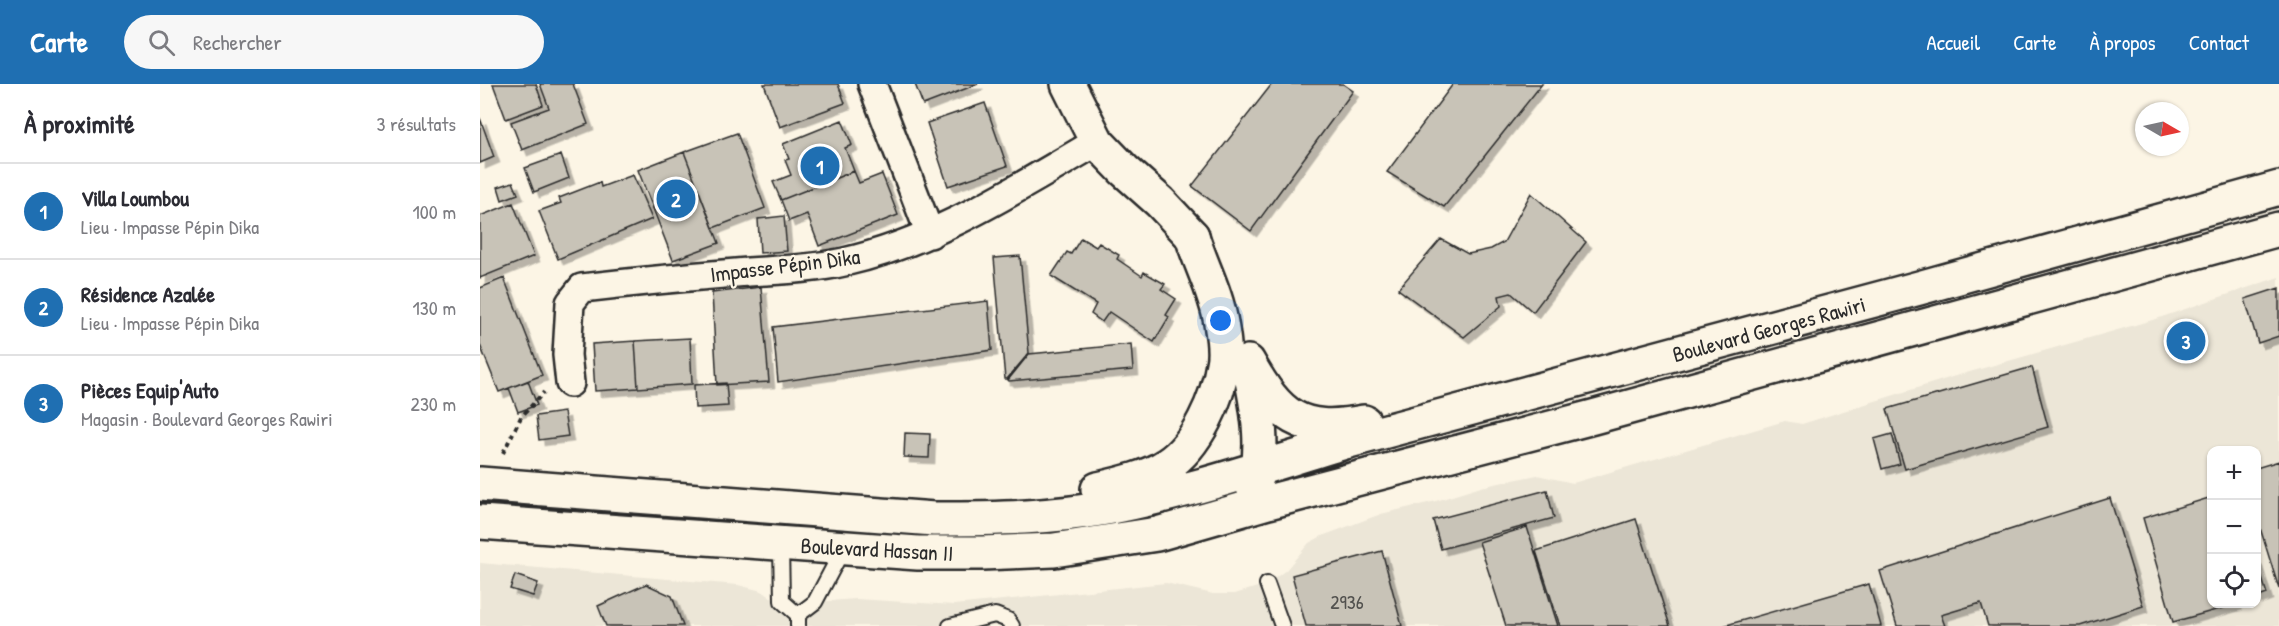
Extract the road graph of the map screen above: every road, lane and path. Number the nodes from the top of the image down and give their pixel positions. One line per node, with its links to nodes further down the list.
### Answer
1 (872, 84): 6 (street)
2 (1068, 84): 3 (main road)
3 (1097, 141): 6 (street, Impasse Pépin Dika); 7 (main road)
4 (2279, 188): 8 (main road, Boulevard Georges Rawiri)
5 (2279, 229): 14 (main road, Boulevard Georges Rawiri)
6 (930, 234): 10 (street, Impasse Pépin Dika)
7 (1192, 236): 9 (main road); 15 (main road)
8 (1679, 353): 9 (main road); 12 (main road, Boulevard Georges Rawiri)
9 (1248, 362): 12 (main road)
10 (570, 383): 11 (path)
11 (503, 453)
12 (1259, 468): 15 (main road, Boulevard Hassan II); 17 (main road)
13 (480, 484): 15 (main road, Boulevard Hassan II)
14 (1268, 502): 17 (main road, Boulevard Hassan II)
15 (934, 519)
16 (480, 522): 18 (main road, Boulevard Hassan II)
17 (1138, 537): 19 (main road, Boulevard Hassan II)
18 (781, 545): 19 (main road, Boulevard Hassan II); 21 (lane)
19 (843, 549): 21 (lane)
20 (1267, 584): 24 (lane)
21 (798, 620)
22 (950, 626): 23 (lane)
23 (1012, 626)
24 (1282, 626)

